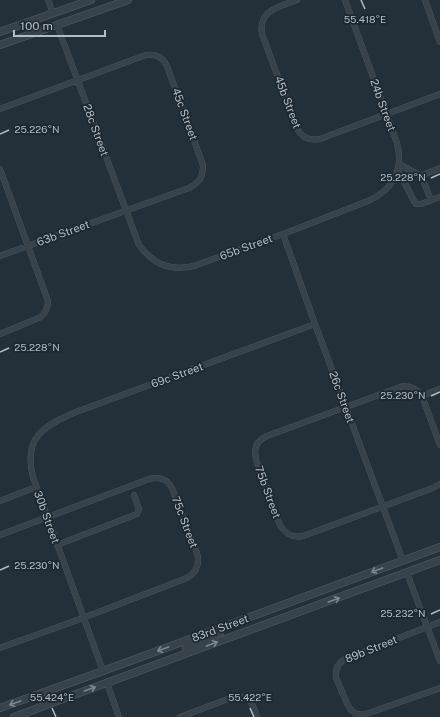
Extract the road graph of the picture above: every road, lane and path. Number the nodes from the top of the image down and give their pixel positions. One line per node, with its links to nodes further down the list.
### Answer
1 (48, 0): 7 (street)
2 (91, 0): 7 (street)
3 (128, 0): 8 (street)
4 (297, 0): 15 (street, 45b Street)
5 (345, 0): 15 (street, 24b Street)
6 (425, 0): 10 (street)
7 (53, 14): 9 (street)
8 (57, 25): 11 (street); 12 (street, 28c Street)
9 (0, 32)
10 (440, 42)
11 (0, 45)
12 (77, 80): 14 (street); 22 (street, 28c Street); 22 (street, 45c Street)
13 (440, 94): 15 (street, 45b Street)
14 (0, 109)
15 (386, 114): 16 (street, 24b Street)
16 (398, 167): 19 (street); 21 (street); 23 (street, 65b Street)
17 (440, 168): 19 (street)
18 (0, 169): 25 (street)
19 (423, 177): 21 (street)
20 (440, 197): 21 (street)
21 (431, 200)
22 (126, 210): 24 (street, 28c Street); 25 (street, 63b Street)
23 (283, 234): 24 (street, 65b Street); 27 (street, 26c Street)
24 (135, 235)
25 (29, 246): 26 (street, 63b Street); 28 (street)
26 (0, 256)
27 (315, 324): 31 (street, 26c Street); 32 (street, 69c Street)
28 (0, 334)
29 (440, 389): 30 (street)
30 (422, 396): 31 (street); 33 (street)
31 (346, 407): 38 (street, 26c Street); 38 (street, 75b Street)
32 (42, 430): 35 (street, 30b Street)
33 (440, 445)
34 (440, 484): 38 (street)
35 (36, 487): 37 (street); 39 (street, 30b Street)
36 (134, 495): 41 (street)
37 (0, 501)
38 (383, 507): 44 (street, 26c Street)
39 (47, 517): 40 (street); 41 (street, 30b Street); 46 (street, 75c Street)
40 (0, 535)
41 (57, 545): 46 (street, 30b Street)
42 (440, 547): 44 (street, 83rd Street)
43 (440, 560): 45 (street, 83rd Street)
44 (403, 561): 48 (street, 83rd Street, one-way to 48)
45 (407, 573): 49 (street); 51 (street, 83rd Street, one-way to 45)
46 (83, 618): 50 (street); 53 (street, 30b Street)
47 (440, 622): 49 (street, 89b Street)
48 (232, 623): 51 (street); 53 (street, 83rd Street, one-way to 53)
49 (427, 627): 52 (street); 55 (street, 89b Street)
50 (3, 647)
51 (190, 652): 54 (street, 83rd Street)
52 (440, 661)
53 (103, 671): 56 (street, 83rd Street, one-way to 56)
54 (106, 683): 57 (street, 83rd Street, one-way to 54); 58 (street)
55 (440, 688)
56 (0, 708)
57 (14, 717)
58 (119, 717)
59 (180, 717): 60 (street)
60 (257, 717)

